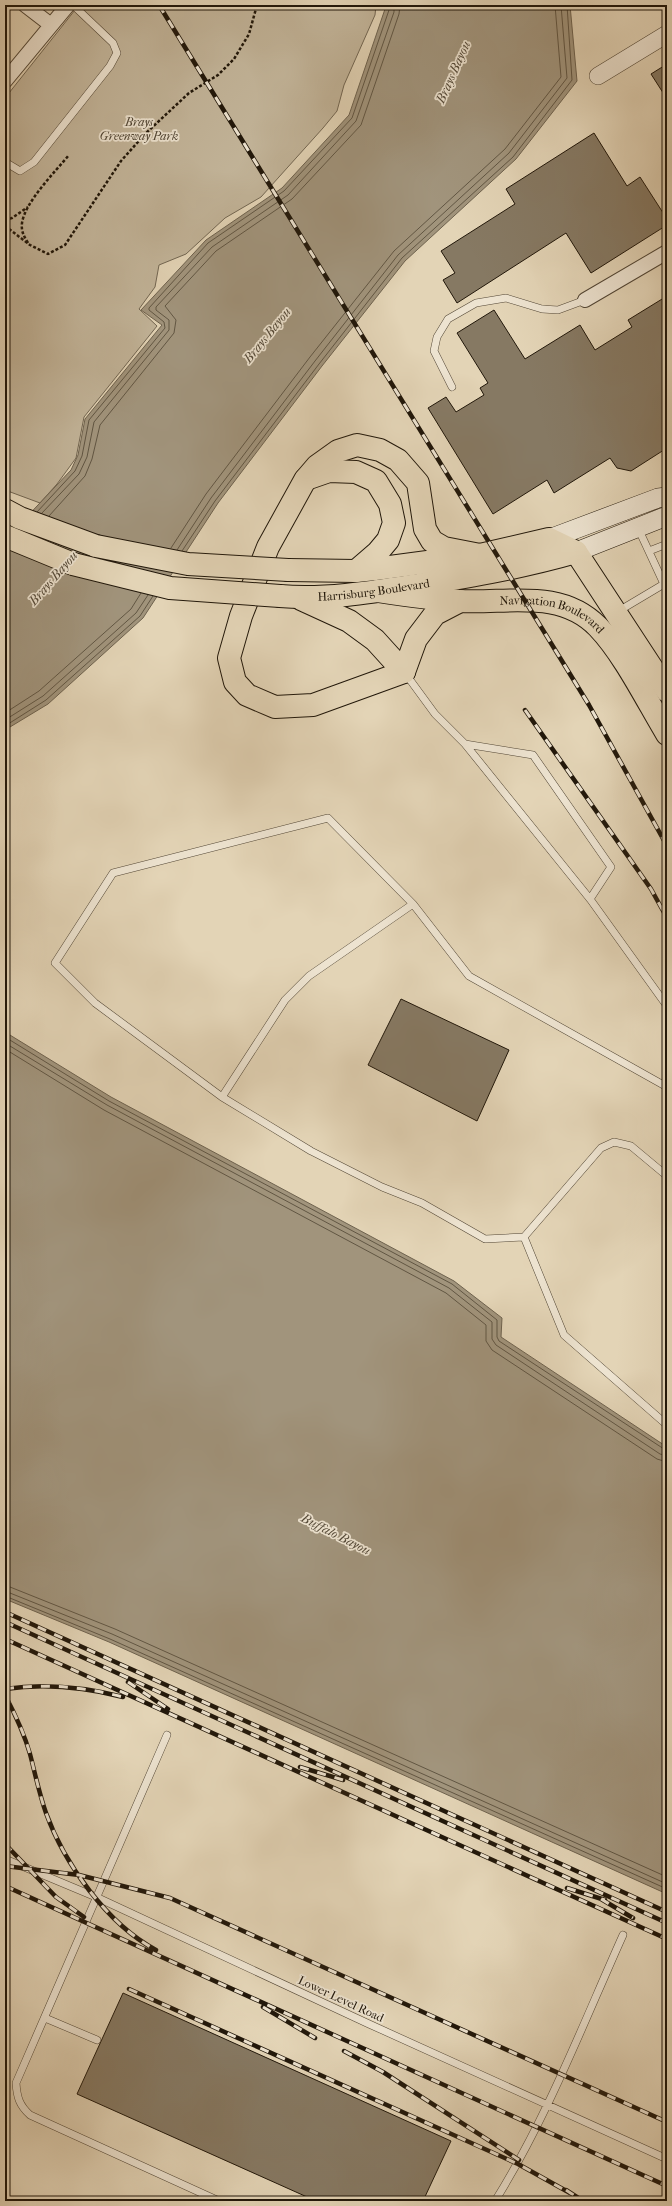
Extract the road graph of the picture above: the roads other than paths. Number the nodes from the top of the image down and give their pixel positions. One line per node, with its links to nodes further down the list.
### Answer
1 (25, 5): 4 (street)
2 (68, 5): 4 (street)
3 (73, 5): 8 (lane)
4 (51, 25): 7 (street)
5 (667, 34): 6 (street)
6 (598, 76)
7 (5, 81)
8 (5, 162)
9 (667, 252): 10 (street)
10 (585, 300): 11 (lane)
11 (452, 387)
12 (305, 480): 22 (main road); 23 (main road); 29 (main road)
13 (667, 497): 18 (main road, Harrisburg Boulevard)
14 (5, 510): 23 (main road, Harrisburg Boulevard, bridge)
15 (667, 516): 16 (main road, Harrisburg Boulevard)
16 (638, 528): 20 (lane); 21 (main road, Harrisburg Boulevard)
17 (5, 536): 26 (main road, Harrisburg Boulevard, bridge)
18 (549, 539): 21 (main road); 22 (main road, Harrisburg Boulevard)
19 (667, 544): 20 (lane)
20 (649, 551): 24 (lane)
21 (576, 552): 25 (main road, Harrisburg Boulevard); 28 (main road)
22 (480, 555): 23 (main road, Harrisburg Boulevard)
23 (356, 571)
24 (666, 586): 28 (lane)
25 (378, 592): 26 (main road, Harrisburg Boulevard); 27 (main road, Navigation Boulevard)
26 (289, 597): 29 (main road)
27 (460, 601): 29 (main road); 31 (main road, Navigation Boulevard)
28 (616, 613): 30 (main road)
29 (404, 672): 32 (lane)
30 (667, 691)
31 (667, 734)
32 (465, 744): 33 (lane); 33 (lane)
33 (590, 899): 35 (lane)
34 (414, 904): 36 (lane); 37 (lane); 37 (lane)
35 (667, 1006)
36 (667, 1088)
37 (222, 1097): 39 (lane)
38 (667, 1176): 39 (lane)
39 (524, 1237): 40 (lane)
40 (667, 1425)
41 (167, 1735): 43 (lane)
42 (5, 1859): 43 (lane, Lower Level Road)
43 (97, 1898): 45 (lane); 47 (lane, Lower Level Road)
44 (623, 1935): 47 (lane)
45 (45, 2018): 46 (lane); 49 (lane)
46 (97, 2040)
47 (546, 2105): 48 (lane, Lower Level Road); 50 (lane)
48 (667, 2159)
49 (219, 2201)
50 (495, 2201)

